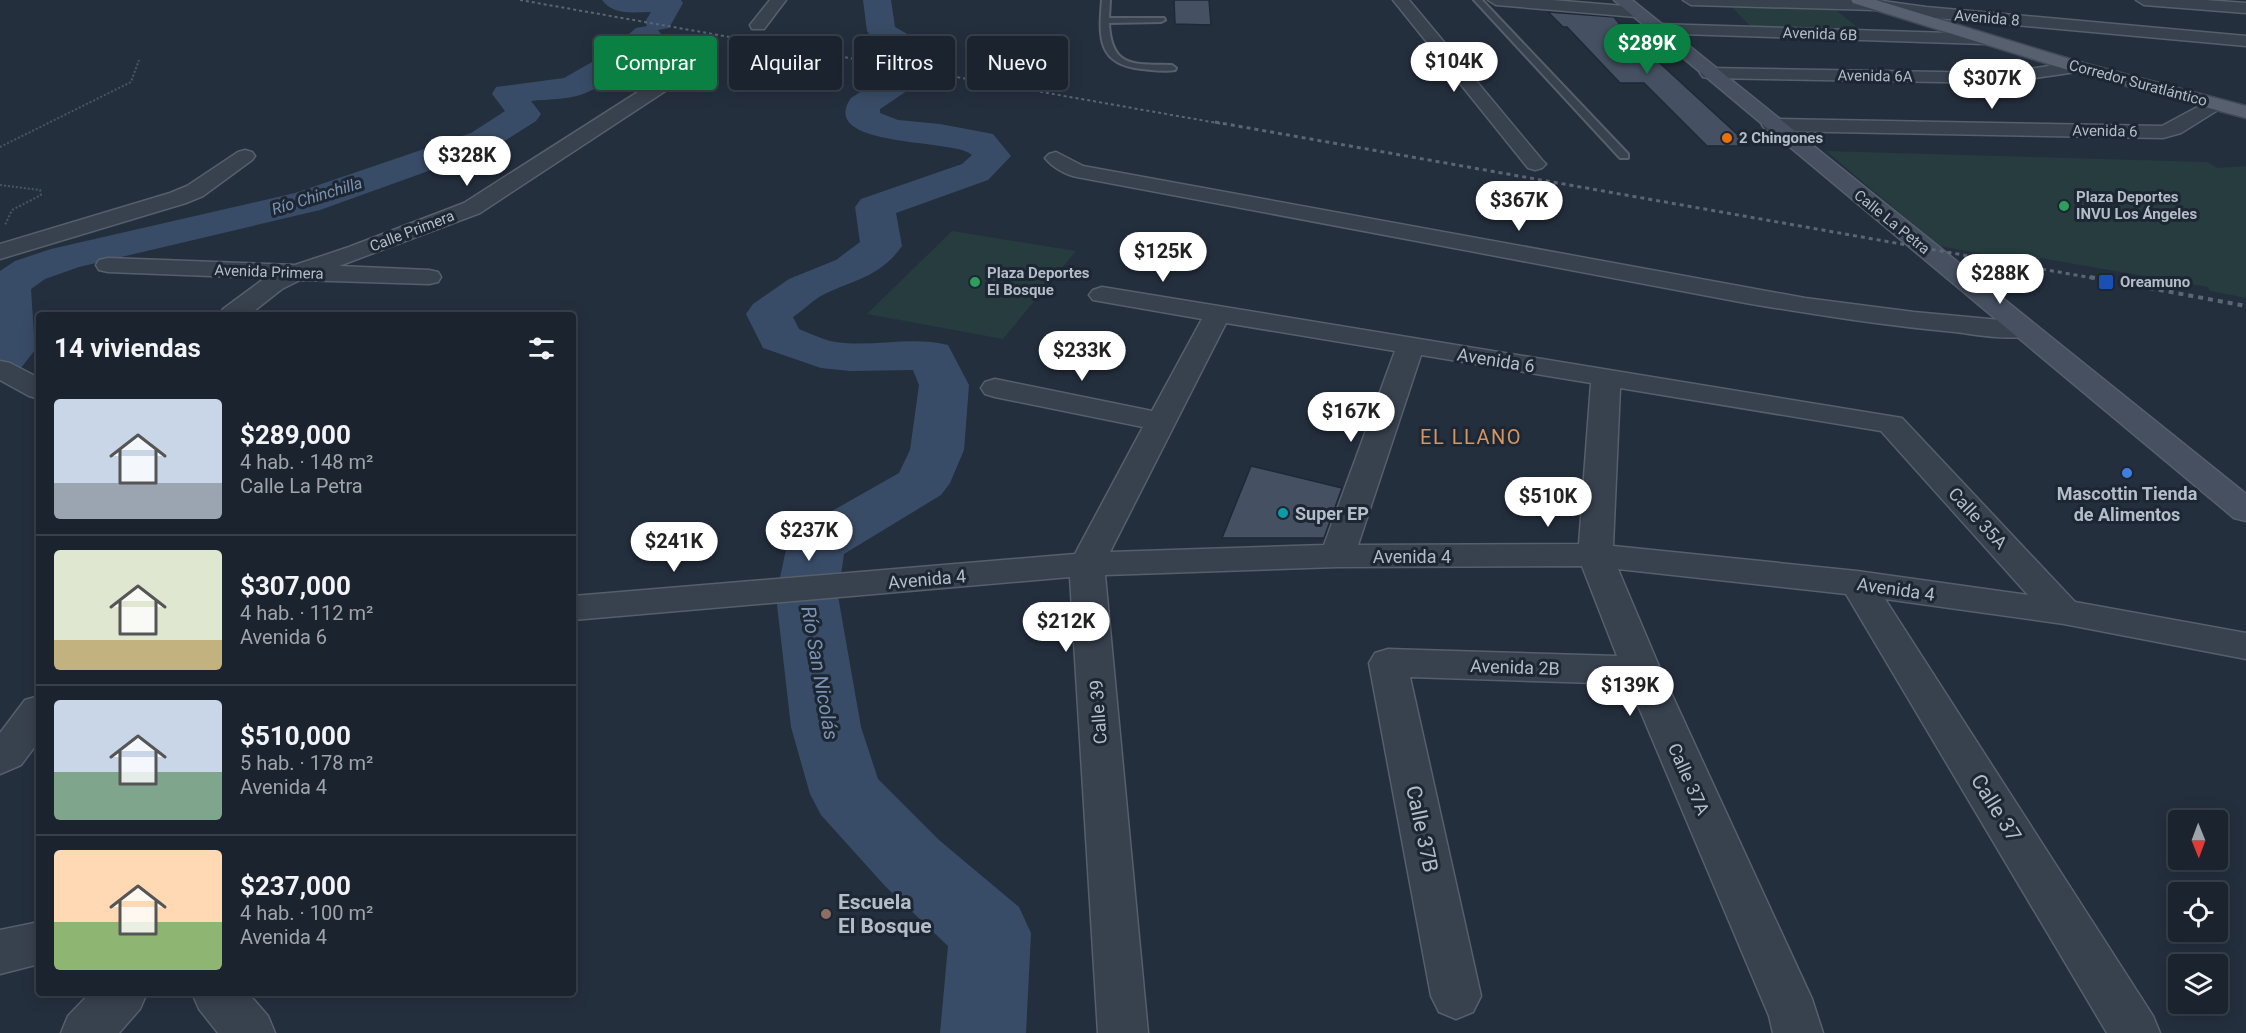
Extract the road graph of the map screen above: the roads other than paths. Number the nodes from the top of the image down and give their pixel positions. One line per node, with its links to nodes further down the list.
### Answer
1 (778, 0): 13 (street)
2 (1106, 0): 12 (lane)
3 (1401, 0): 29 (street)
4 (1478, 0): 27 (lane)
5 (1496, 0): 9 (street)
6 (1691, 0): 8 (street, Avenida 8)
7 (2144, 0): 10 (street)
8 (1867, 3): 15 (street, Avenida 8); 16 (main road, Corredor Suratlántico)
9 (1629, 6): 14 (street, Calle La Petra)
10 (2246, 8)
11 (1161, 20): 12 (lane)
12 (1104, 21): 20 (lane)
13 (759, 25)
14 (1657, 29): 16 (street, Avenida 6B); 21 (street, Calle La Petra)
15 (2202, 37): 17 (street, Avenida 8); 18 (street)
16 (1984, 39): 19 (main road, Corredor Suratlántico)
17 (2246, 41)
18 (2246, 50)
19 (2077, 67): 21 (street, Avenida 6A); 23 (main road, Corredor Suratlántico)
20 (1172, 68)
21 (1709, 73): 25 (street, Calle La Petra)
22 (655, 90): 32 (street, Calle Primera)
23 (2214, 105): 24 (main road, Corredor Suratlántico); 25 (street, Avenida 6)
24 (2246, 112)
25 (1773, 125): 37 (street, Calle La Petra)
26 (245, 156): 30 (street)
27 (1624, 156)
28 (1056, 158): 37 (street)
29 (1535, 164)
30 (0, 252)
31 (108, 265): 32 (street, Avenida Primera)
32 (294, 273): 33 (street, Avenida Primera); 35 (street, Calle Primera)
33 (429, 278)
34 (1102, 295): 36 (street, Avenida 6)
35 (236, 312)
36 (1217, 315): 38 (street, Avenida 6); 43 (street)
37 (2023, 329): 45 (street, Calle La Petra)
38 (1411, 346): 40 (street, Avenida 6); 47 (street)
39 (5, 372): 41 (street)
40 (1606, 378): 44 (street, Avenida 6); 46 (street, Calle 37A)
41 (36, 388)
42 (996, 388): 43 (street)
43 (1160, 422): 48 (street)
44 (1891, 424): 51 (street, Calle 35A)
45 (2246, 511)
46 (1595, 555): 47 (street, Avenida 4); 49 (street, Avenida 4); 54 (street, Calle 37A)
47 (1336, 556): 48 (street, Avenida 4)
48 (1087, 564): 50 (street, Avenida 4); 64 (street, Calle 39)
49 (1857, 583): 51 (street, Avenida 4); 66 (street, Calle 37)
50 (576, 608)
51 (2064, 612): 52 (street, Avenida 4)
52 (2246, 646)
53 (1388, 663): 54 (street, Avenida 2B); 61 (street, Calle 37B)
54 (1642, 671): 65 (street, Calle 37A)
55 (36, 716): 56 (street)
56 (15, 753)
57 (36, 945): 58 (street)
58 (0, 952)
59 (120, 996): 62 (street)
60 (219, 996): 63 (street)
61 (1456, 996)
62 (86, 1033)
63 (250, 1033)
64 (1123, 1033)
65 (1798, 1033)
66 (2135, 1033)

